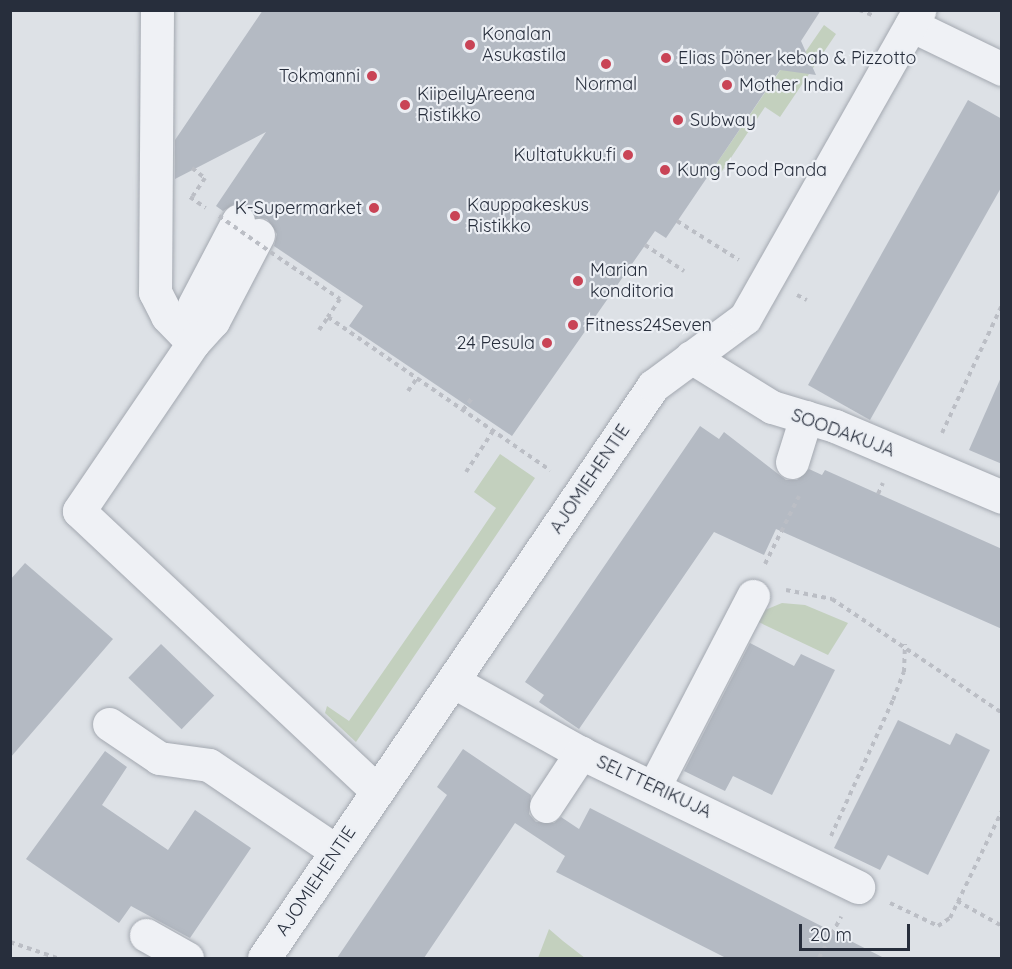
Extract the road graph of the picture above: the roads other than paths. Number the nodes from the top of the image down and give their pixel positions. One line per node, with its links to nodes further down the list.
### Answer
1 (157, 10): 5 (street)
2 (915, 18): 3 (street); 6 (street, AJOMIEHENTIE)
3 (1002, 69)
4 (238, 224): 5 (street)
5 (193, 343): 15 (street)
6 (691, 357): 7 (street, SOODAKUJA); 11 (street, AJOMIEHENTIE)
7 (806, 417): 8 (street); 9 (street, SOODAKUJA)
8 (797, 476)
9 (1002, 497)
10 (753, 596): 14 (street)
11 (454, 682): 13 (street, SELTTERIKUJA); 15 (street, AJOMIEHENTIE)
12 (109, 724): 17 (street)
13 (580, 753): 14 (street, SELTTERIKUJA); 16 (street)
14 (655, 785): 18 (street, SELTTERIKUJA)
15 (377, 791): 17 (street, AJOMIEHENTIE)
16 (546, 806)
17 (336, 851): 21 (street, AJOMIEHENTIE)
18 (858, 887)
19 (146, 935): 20 (street)
20 (187, 958)
21 (264, 958)

